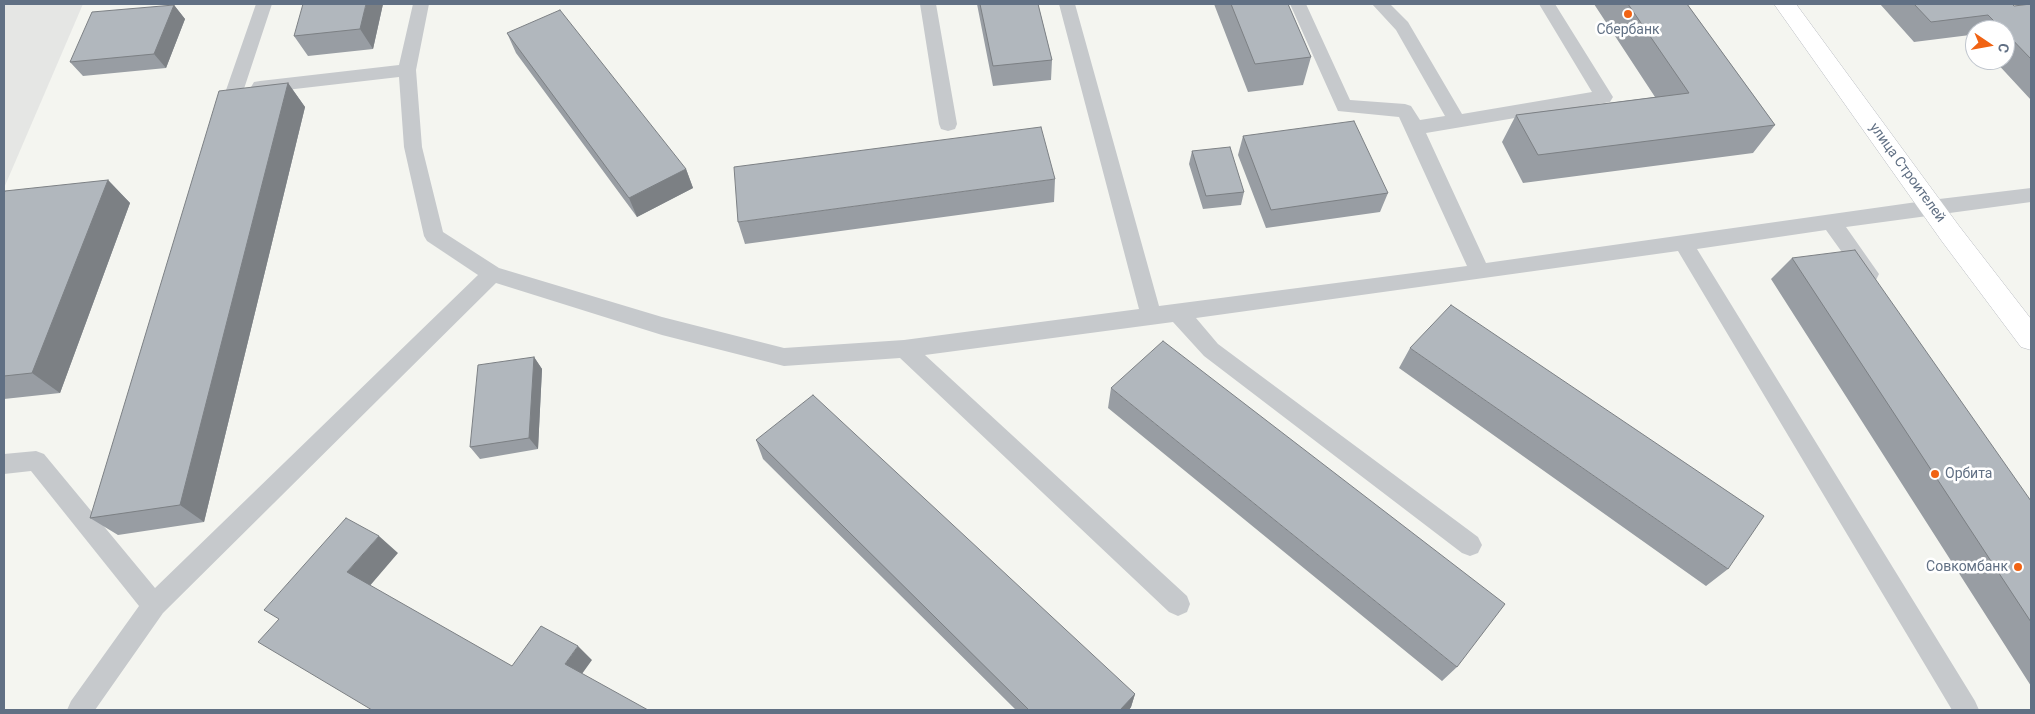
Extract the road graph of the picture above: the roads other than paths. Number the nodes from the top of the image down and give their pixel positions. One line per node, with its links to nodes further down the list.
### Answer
1 (264, 4): 10 (lane)
2 (421, 4): 9 (lane)
3 (928, 4): 12 (lane)
4 (1067, 4): 23 (lane)
5 (1298, 4): 13 (lane)
6 (1380, 4): 11 (lane)
7 (1547, 4): 11 (lane)
8 (1785, 4): 16 (street, улица Строителей)
9 (407, 70): 10 (lane); 20 (lane)
10 (235, 90): 14 (lane)
11 (1457, 121): 13 (lane)
12 (948, 124)
13 (1415, 128): 19 (lane)
14 (220, 137)
15 (2031, 195): 16 (lane)
16 (1931, 207): 17 (lane); 24 (street, улица Строителей)
17 (1831, 221): 18 (lane); 21 (lane)
18 (1683, 243): 19 (lane); 31 (lane)
19 (1480, 272): 22 (lane)
20 (492, 274): 25 (lane); 29 (lane)
21 (1877, 286)
22 (1177, 312): 23 (lane); 27 (lane)
23 (1150, 316): 25 (lane)
24 (2031, 339)
25 (904, 349): 28 (lane)
26 (4, 464): 29 (lane)
27 (1470, 544)
28 (1178, 604)
29 (154, 605): 30 (lane)
30 (80, 710)
31 (1966, 710)

